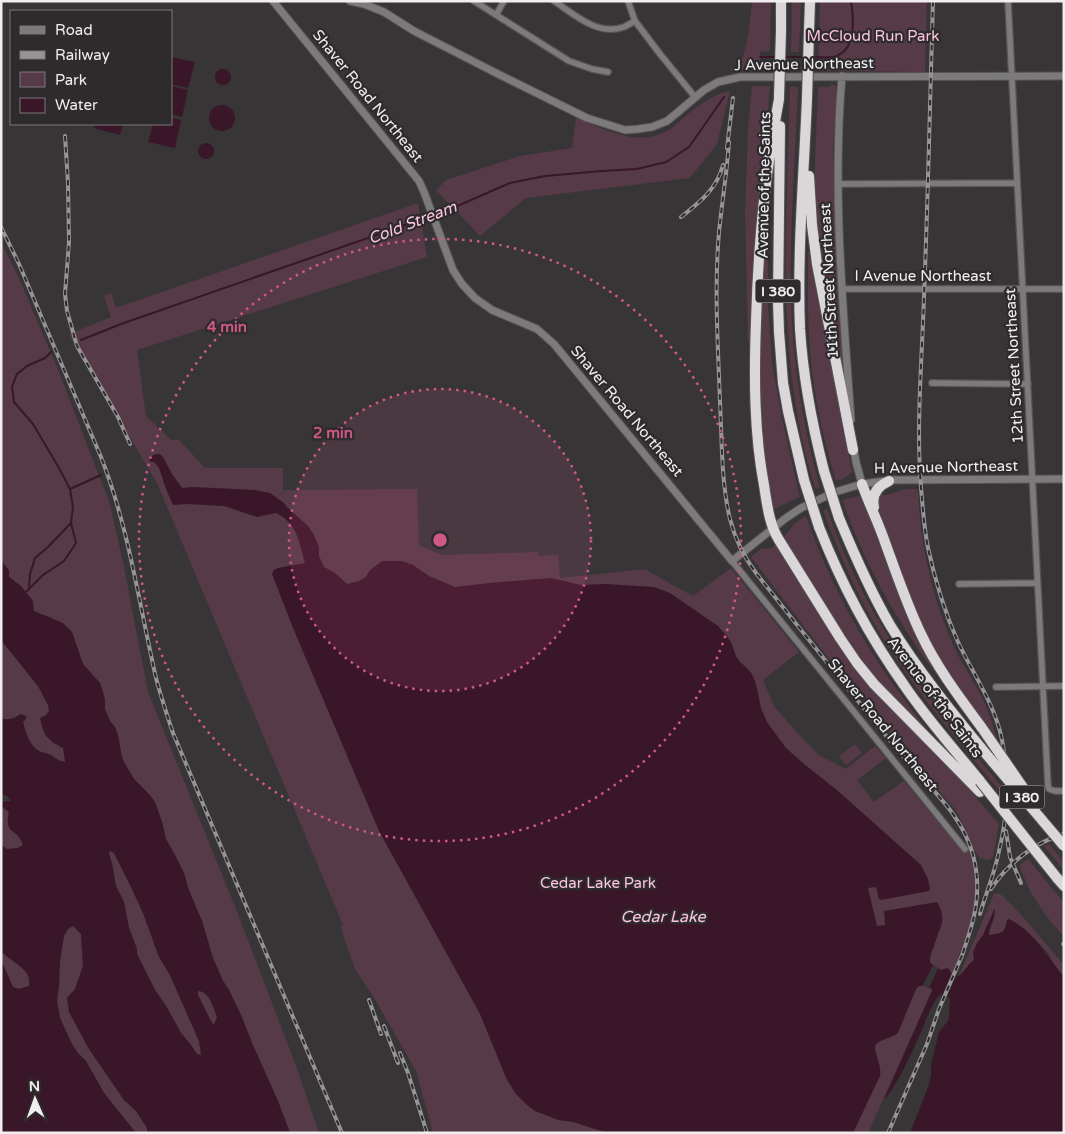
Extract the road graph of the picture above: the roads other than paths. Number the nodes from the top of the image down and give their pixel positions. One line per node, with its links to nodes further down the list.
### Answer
1 (273, 1): 33 (street, Shaver Road Northeast)
2 (350, 1): 16 (street, J Avenue Northeast)
3 (474, 1): 10 (street)
4 (504, 1): 10 (street)
5 (554, 1): 11 (street)
6 (628, 1): 11 (street)
7 (781, 1): 17 (highway, Avenue of the Saints / I 380, bridge)
8 (810, 1): 18 (highway, Avenue of the Saints / I 380, bridge)
9 (1008, 1): 14 (street, 12th Street Northeast)
10 (496, 15): 12 (street)
11 (635, 21): 16 (street)
12 (608, 72)
13 (842, 76): 14 (street, J Avenue Northeast); 16 (street, J Avenue Northeast); 20 (street, 11th Street Northeast)
14 (1012, 76): 15 (street, J Avenue Northeast); 19 (street, 12th Street Northeast)
15 (1064, 76)
16 (695, 97)
17 (780, 98): 32 (highway); 39 (highway, Avenue of the Saints / I 380, bridge)
18 (806, 132): 26 (highway); 41 (highway, Avenue of the Saints / I 380, bridge)
19 (1018, 183): 20 (street); 22 (street, 12th Street Northeast)
20 (838, 184): 21 (street, 11th Street Northeast)
21 (842, 289): 22 (street, I Avenue Northeast); 26 (street, 11th Street Northeast)
22 (1023, 289): 23 (street, I Avenue Northeast); 25 (street, 12th Street Northeast)
23 (1064, 289)
24 (932, 384): 25 (street)
25 (1028, 384): 27 (street, 12th Street Northeast)
26 (853, 450): 30 (street, 11th Street Northeast)
27 (1032, 479): 28 (street, H Avenue Northeast); 29 (street, H Avenue Northeast); 34 (street, 12th Street Northeast)
28 (1064, 479)
29 (889, 480): 30 (street, H Avenue Northeast); 31 (highway)
30 (862, 484): 31 (highway); 32 (street, H Avenue Northeast)
31 (876, 517): 41 (highway, bridge)
32 (773, 528): 33 (street, H Avenue Northeast); 39 (highway)
33 (732, 561): 43 (street, Shaver Road Northeast)
34 (1037, 583): 35 (street); 36 (street, 12th Street Northeast)
35 (959, 584)
36 (1043, 686): 37 (street); 38 (street); 40 (street, 12th Street Northeast)
37 (1064, 686)
38 (996, 687)
39 (980, 787): 44 (highway, Avenue of the Saints / I 380, bridge)
40 (1064, 791)
41 (1054, 834): 42 (highway, Avenue of the Saints / I 380, bridge)
42 (1064, 846)
43 (965, 849)
44 (1064, 886)

